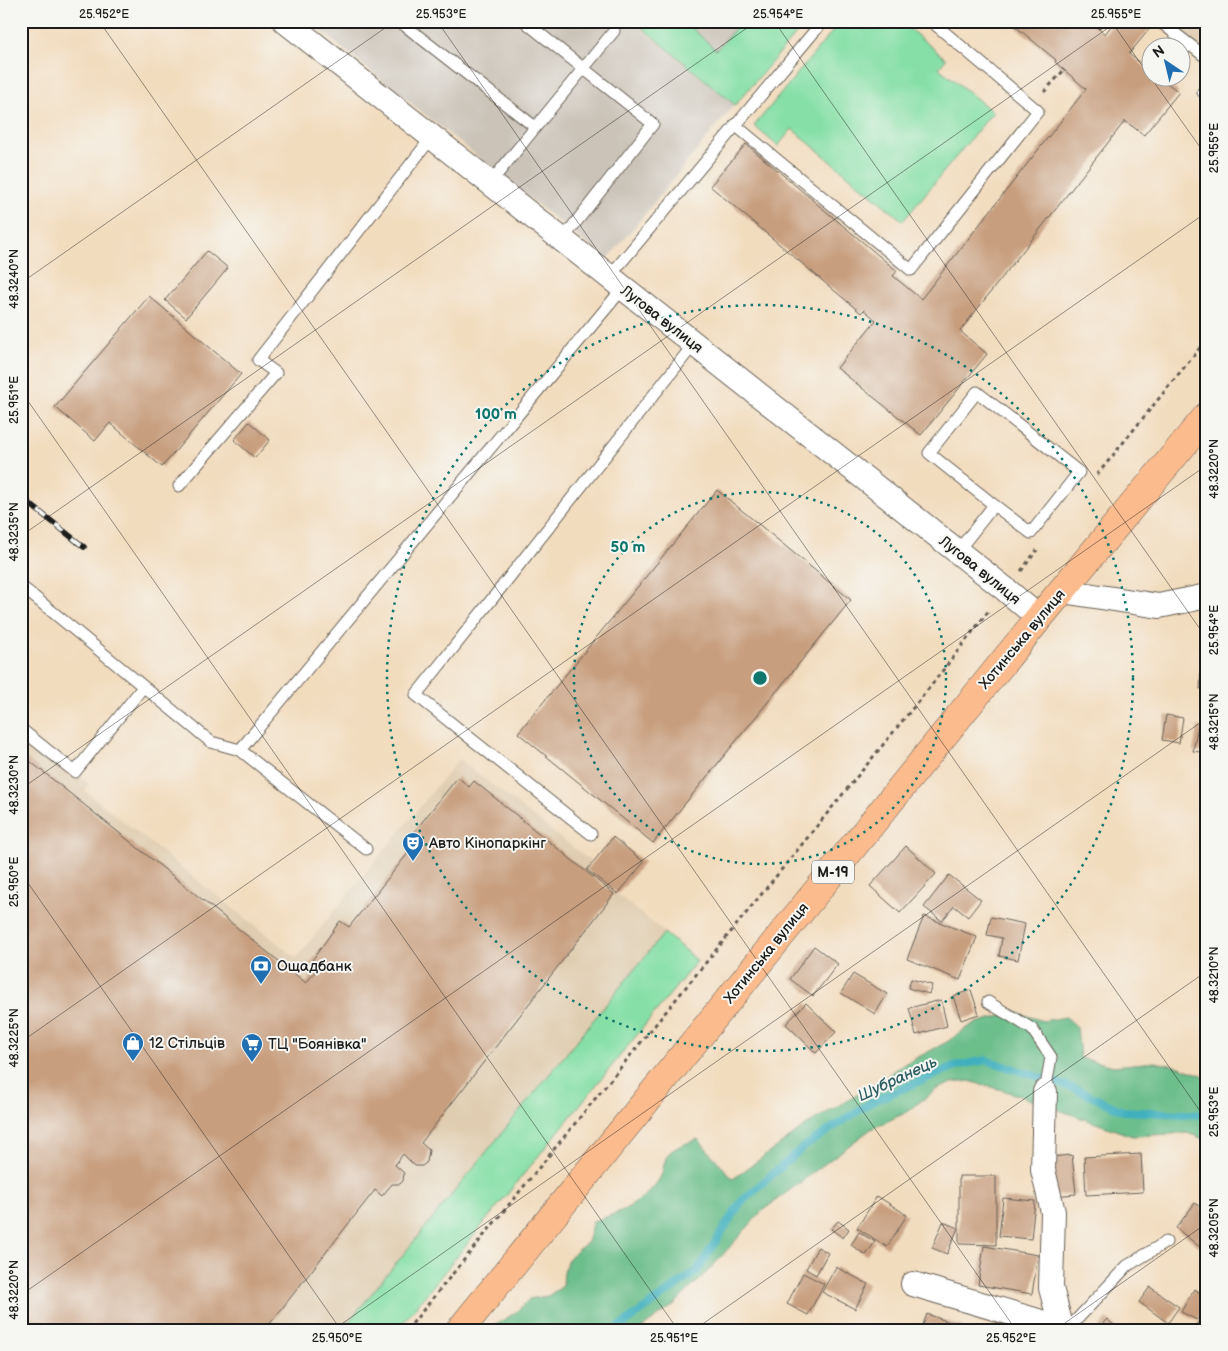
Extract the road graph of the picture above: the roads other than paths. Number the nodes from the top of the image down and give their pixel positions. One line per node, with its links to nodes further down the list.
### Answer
1 (285, 21): 14 (street, Лугова вулиця)
2 (399, 21): 13 (lane)
3 (524, 21): 11 (lane)
4 (823, 21): 12 (lane)
5 (931, 21): 12 (lane)
6 (1159, 21): 8 (lane)
7 (614, 31): 11 (lane)
8 (1180, 38)
9 (1190, 45): 10 (lane)
10 (1207, 58)
11 (583, 68): 13 (lane); 16 (lane)
12 (734, 125): 17 (lane)
13 (535, 127): 15 (lane)
14 (432, 137): 15 (street, Лугова вулиця); 20 (lane)
15 (490, 183): 16 (street, Лугова вулиця)
16 (562, 240): 17 (street, Лугова вулиця)
17 (616, 282): 18 (street, Лугова вулиця); 29 (lane)
18 (694, 344): 22 (street, Лугова вулиця); 30 (lane)
19 (1207, 416): 24 (highway, Хотинська вулиця / М-19)
20 (179, 486)
21 (994, 505): 21 (lane); 22 (lane)
22 (957, 552): 26 (street, Лугова вулиця)
23 (21, 586): 27 (lane)
24 (1062, 591): 25 (street); 26 (highway, Хотинська вулиця / М-19)
25 (1207, 596)
26 (1039, 618): 36 (highway, Хотинська вулиця / М-19)
27 (143, 687): 28 (lane); 29 (lane)
28 (21, 729)
29 (240, 750): 31 (lane)
30 (591, 834)
31 (366, 849)
32 (988, 1002): 33 (lane)
33 (1045, 1092): 38 (street)
34 (1166, 1242): 39 (lane)
35 (913, 1284): 37 (street)
36 (460, 1330)
37 (1055, 1330)
38 (1062, 1330)
39 (1067, 1330)

